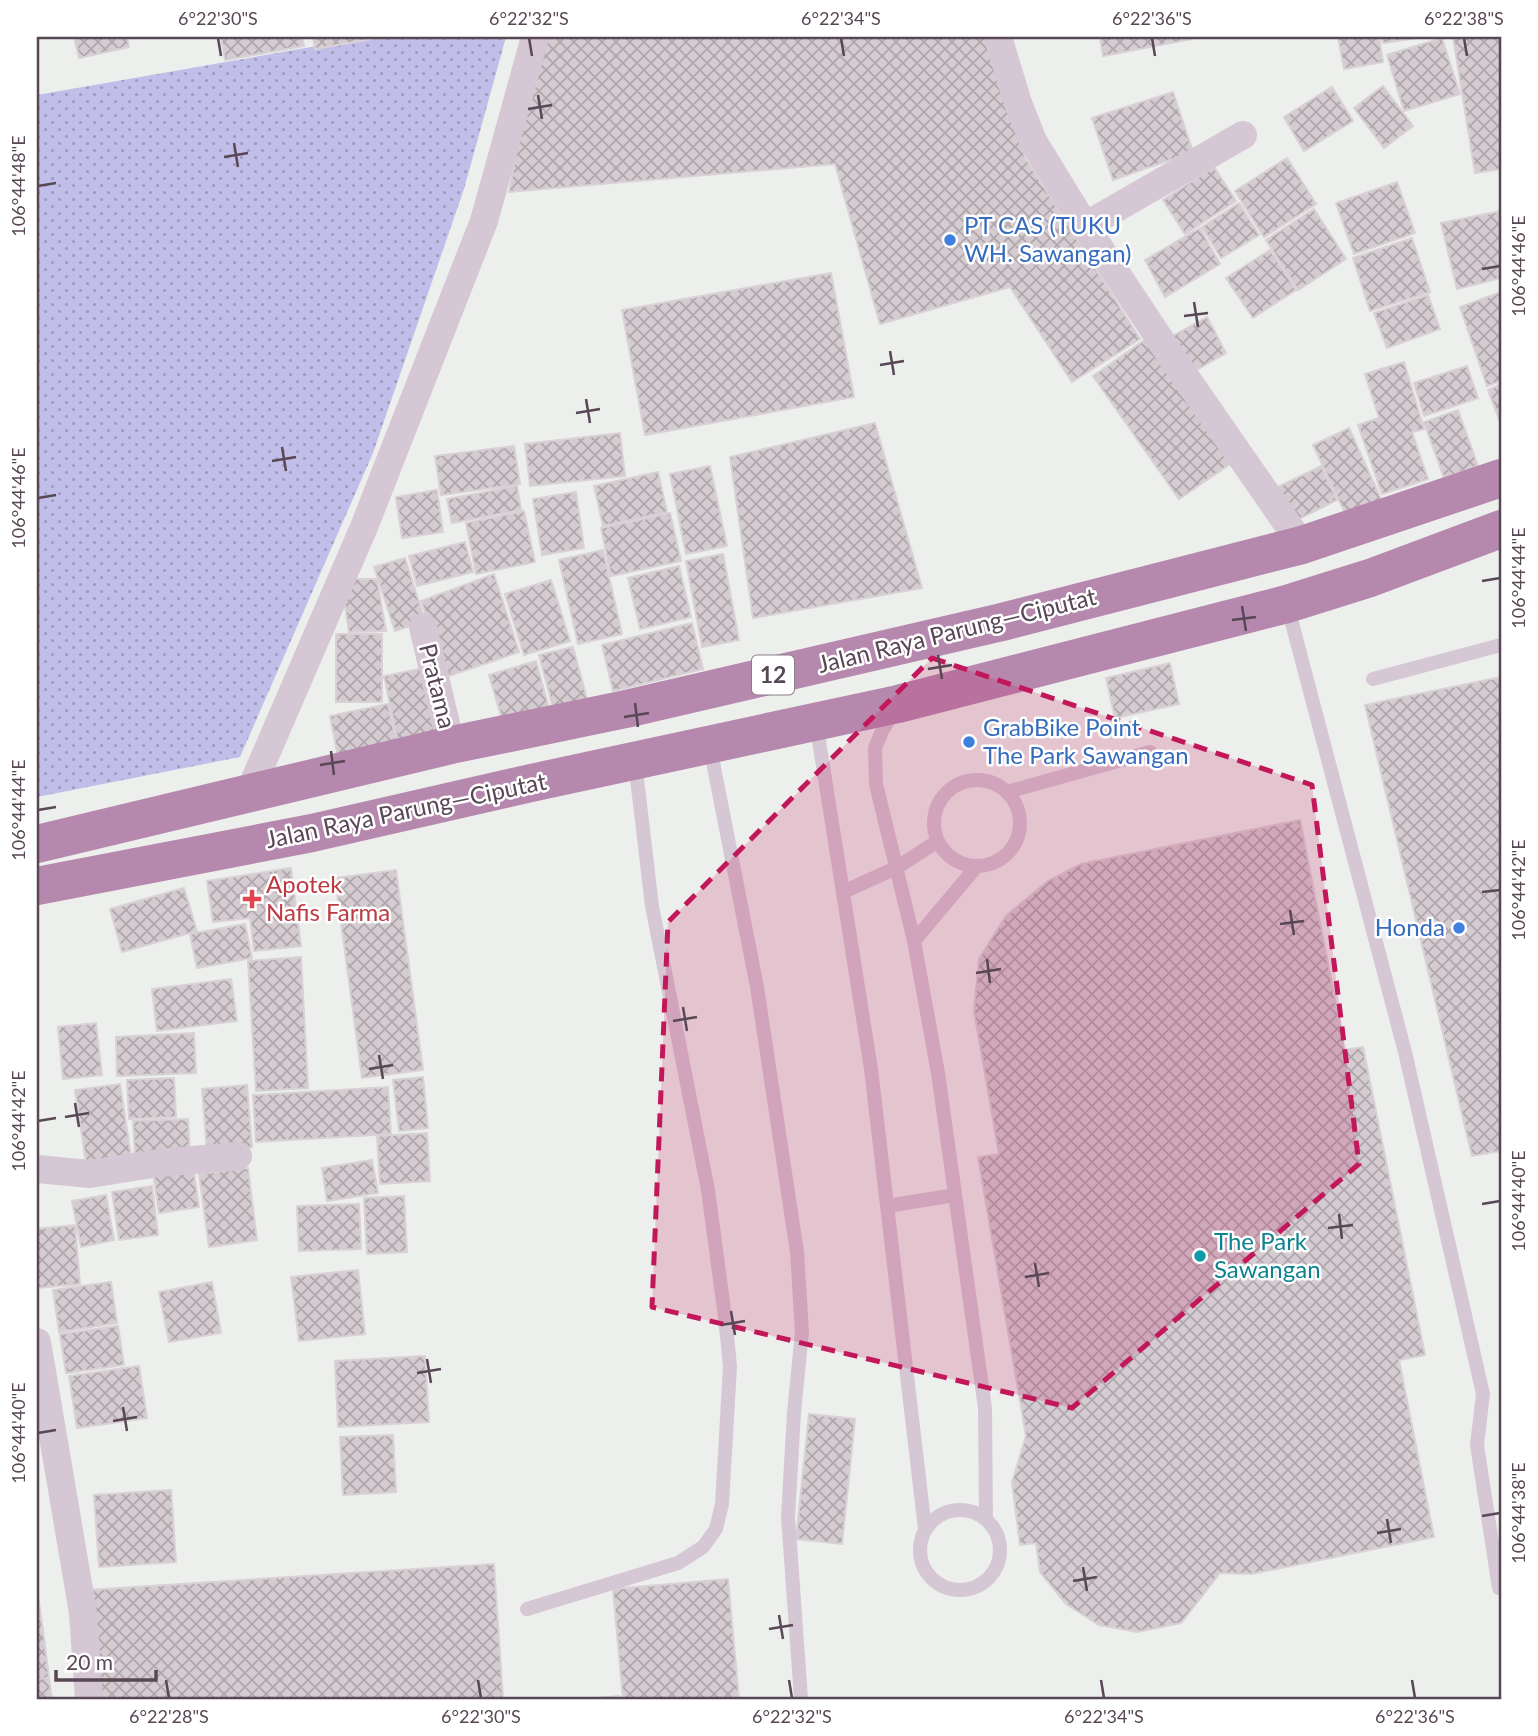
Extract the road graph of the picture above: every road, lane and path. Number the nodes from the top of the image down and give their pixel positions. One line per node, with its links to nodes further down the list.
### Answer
1 (535, 37): 20 (street)
2 (998, 37): 4 (street)
3 (1244, 135): 4 (street)
4 (1085, 226): 7 (street)
5 (1501, 478): 7 (highway, Jalan Raya Parung—Ciputat / 12)
6 (1501, 529): 8 (highway, Jalan Raya Parung—Ciputat / 12)
7 (1302, 545): 13 (highway, Jalan Raya Parung—Ciputat / 12)
8 (1287, 604): 12 (highway, Jalan Raya Parung—Ciputat / 12); 35 (lane)
9 (423, 627): 15 (street, Pratama)
10 (1501, 645): 11 (lane)
11 (1373, 679)
12 (898, 704): 14 (highway, Jalan Raya Parung—Ciputat / 12); 24 (lane)
13 (626, 709): 15 (highway, Jalan Raya Parung—Ciputat / 12); 18 (highway)
14 (816, 722): 16 (highway, Jalan Raya Parung—Ciputat / 12); 26 (lane)
15 (451, 745): 20 (highway, Jalan Raya Parung—Ciputat / 12)
16 (710, 746): 18 (highway, Jalan Raya Parung—Ciputat / 12); 38 (lane)
17 (1150, 752): 19 (lane)
18 (635, 762): 25 (highway, Jalan Raya Parung—Ciputat / 12); 36 (lane)
19 (1007, 792): 21 (lane); 23 (lane)
20 (249, 793): 22 (highway, Jalan Raya Parung—Ciputat / 12)
21 (938, 841): 23 (lane); 24 (lane)
22 (37, 844)
23 (977, 866): 27 (lane)
24 (897, 868): 26 (lane); 27 (lane)
25 (37, 886)
26 (843, 892): 31 (lane)
27 (914, 941): 30 (lane)
28 (238, 1156): 29 (street)
29 (37, 1169)
30 (955, 1195): 31 (lane); 33 (lane)
31 (887, 1206): 34 (lane)
32 (37, 1342): 37 (street)
33 (986, 1519): 34 (lane); 34 (lane)
34 (925, 1529)
35 (1499, 1588)
36 (527, 1609)
37 (89, 1699)
38 (802, 1699)

